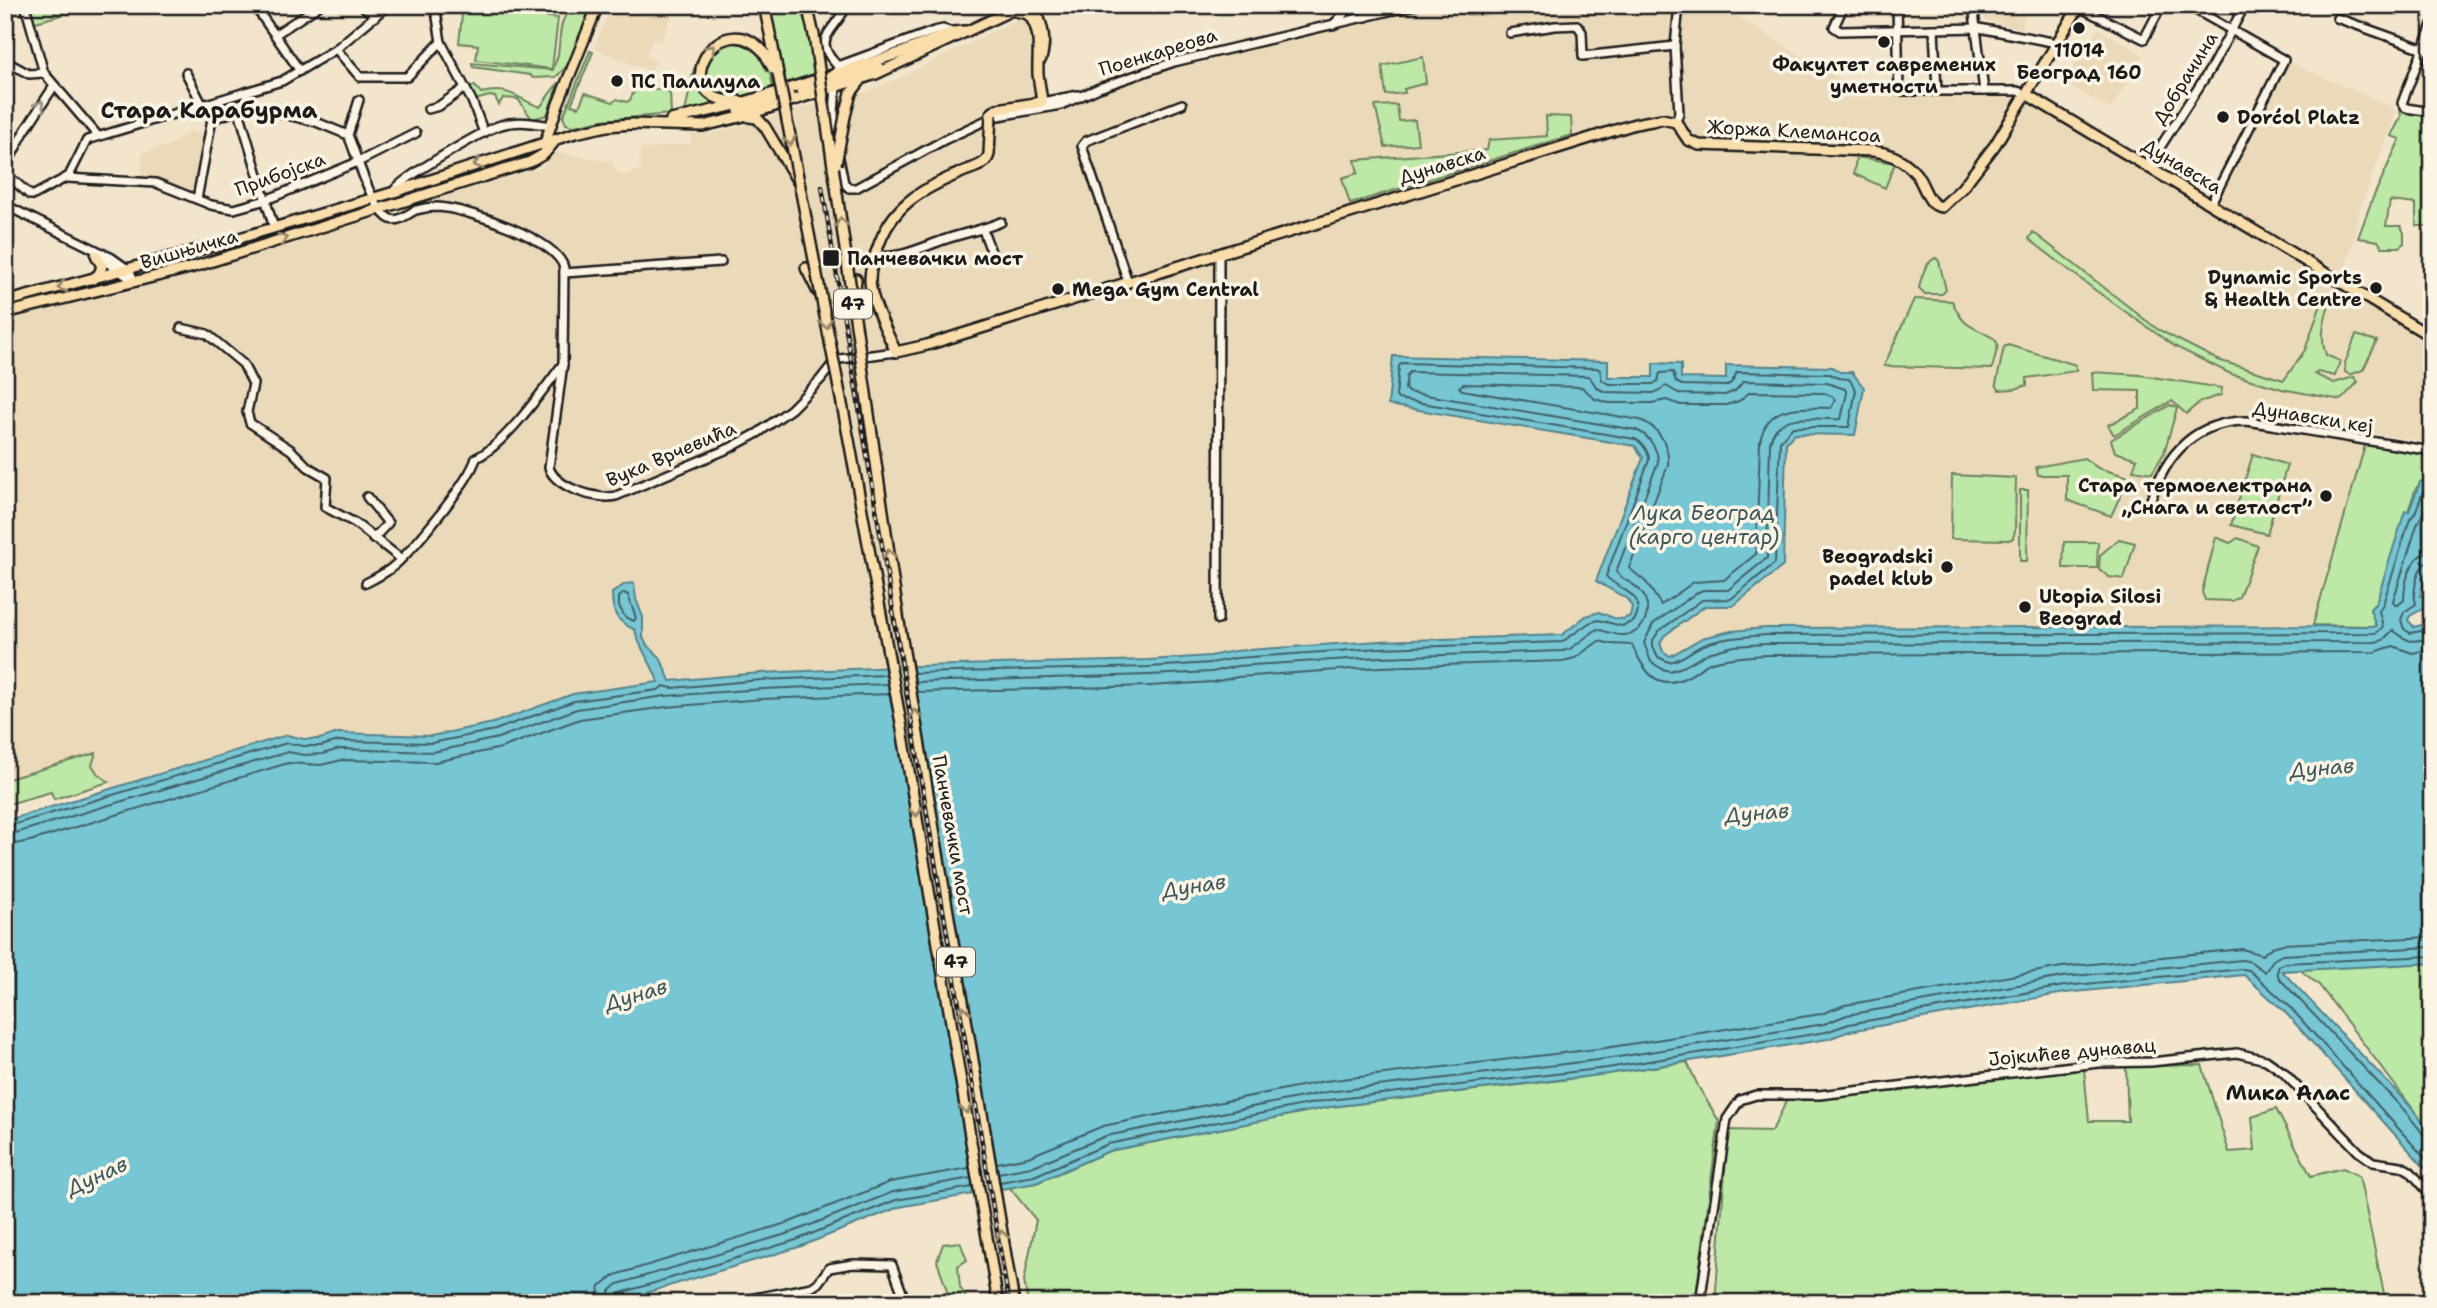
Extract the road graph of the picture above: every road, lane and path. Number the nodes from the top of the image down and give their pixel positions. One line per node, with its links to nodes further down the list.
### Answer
1 (25, 5): 50 (street)
2 (254, 5): 37 (street)
3 (320, 5): 37 (street)
4 (362, 5): 26 (street)
5 (388, 5): 26 (street)
6 (435, 5): 38 (street)
7 (598, 5): 75 (main road)
8 (764, 5): 43 (main road, 47)
9 (807, 5): 89 (main road, 47, bridge)
10 (847, 5): 48 (street)
11 (1023, 5): 25 (main road)
12 (1034, 5): 47 (main road)
13 (1352, 5): 29 (street)
14 (1364, 5): 27 (street)
15 (1415, 5): 24 (street, Поенкареова)
16 (1679, 5): 40 (street)
17 (1844, 5): 33 (street)
18 (1897, 5): 33 (street)
19 (1973, 5): 31 (street)
20 (2162, 5): 23 (street)
21 (2187, 5): 34 (street)
22 (2245, 5): 34 (street, Добрачина)
23 (2078, 6): 39 (main road, Жоржа Клемансоа)
24 (1396, 7): 27 (street, Поенкареова)
25 (1012, 10): 35 (main road); 47 (main road)
26 (375, 17): 41 (street)
27 (1366, 17): 29 (street, Поенкареова)
28 (2337, 18): 42 (street)
29 (1333, 25): 60 (street, Поенкареова)
30 (2432, 25): 42 (street)
31 (1976, 27): 32 (street); 39 (street); 58 (street)
32 (1934, 29): 33 (street); 57 (street)
33 (1897, 30): 57 (street, Дунавска)
34 (2232, 30): 87 (street, Добрачина); 96 (street)
35 (970, 31): 46 (main road); 48 (main road)
36 (1510, 33): 40 (street)
37 (275, 34): 49 (street)
38 (440, 42): 41 (street); 55 (street)
39 (2057, 43): 61 (main road, Жоржа Клемансоа)
40 (1675, 46): 76 (street)
41 (336, 49): 49 (street)
42 (2423, 49): 44 (street); 70 (street)
43 (769, 50): 63 (main road, one-way to 43); 91 (main road, 47, one-way to 91, bridge)
44 (2432, 52)
45 (5, 61): 50 (street)
46 (904, 61): 52 (main road); 74 (main road)
47 (1038, 63): 64 (main road)
48 (837, 70): 63 (main road)
49 (300, 71): 59 (street)
50 (44, 73): 53 (street)
51 (186, 73): 66 (street)
52 (861, 80): 54 (main road); 89 (main road, bridge)
53 (54, 86): 82 (street); 88 (street, one-way to 53)
54 (836, 87): 56 (main road); 71 (street)
55 (465, 88): 68 (street); 79 (street)
56 (826, 90): 71 (street); 72 (main road)
57 (1937, 91): 58 (street, Дунавска)
58 (1984, 91): 61 (street, Дунавска)
59 (246, 93): 66 (street); 67 (street)
60 (1082, 94): 64 (street, Поенкареова); 71 (street, Поенкареова)
61 (2026, 94): 76 (main road, Жоржа Клемансоа); 87 (main road, Дунавска)
62 (359, 100): 81 (street)
63 (750, 100): 74 (main road)
64 (1042, 102): 105 (main road, Поенкареова, bridge)
65 (1182, 104): 115 (street)
66 (206, 105): 73 (street); 82 (street)
67 (250, 106): 69 (street); 81 (street)
68 (428, 109)
69 (239, 111): 73 (street); 95 (street)
70 (2432, 112)
71 (834, 114)
72 (740, 117): 77 (main road); 91 (main road)
73 (212, 119): 94 (street)
74 (671, 120): 77 (main road)
75 (552, 122): 79 (street); 80 (main road); 84 (main road)
76 (1676, 122): 103 (main road, Дунавска)
77 (645, 124): 80 (main road, Вишњичка)
78 (416, 133): 86 (street, Прибојска)
79 (484, 133): 92 (street)
80 (575, 134): 83 (main road, Вишњичка)
81 (348, 135): 86 (street)
82 (98, 136): 90 (street)
83 (559, 139): 84 (main road, Вишњичка); 85 (main road)
84 (545, 143): 85 (main road); 92 (main road, Вишњичка, one-way to 92)
85 (539, 158): 98 (main road, Вишњичка)
86 (359, 161): 93 (street); 95 (street, Прибојска)
87 (2148, 166): 96 (main road, Дунавска)
88 (5, 171): 90 (street)
89 (834, 173): 118 (main road, 47, one-way to 89, bridge)
90 (67, 178): 94 (street, Прибојска)
91 (799, 185): 116 (main road, 47, bridge)
92 (394, 191): 93 (main road, Вишњичка)
93 (373, 198): 98 (street); 100 (main road, Вишњичка)
94 (197, 199): 95 (street, Прибојска)
95 (266, 201): 100 (street)
96 (2211, 203): 121 (main road, Дунавска)
97 (5, 205): 102 (street)
98 (380, 210): 111 (street); 114 (main road, Вишњичка, one-way to 98)
99 (1000, 222): 101 (street)
100 (274, 228): 109 (main road, Вишњичка)
101 (982, 230): 105 (street); 106 (street)
102 (76, 240): 104 (street); 109 (street)
103 (1219, 254): 115 (main road, Дунавска); 130 (street)
104 (96, 255): 110 (street); 112 (main road)
105 (874, 257): 122 (main road)
106 (993, 257)
107 (721, 262): 111 (street)
108 (806, 268): 116 (main road, bridge)
109 (129, 270): 110 (main road, Вишњичка); 114 (street)
110 (119, 272): 112 (main road, Вишњичка); 114 (street)
111 (564, 273): 123 (street, Вука Врчевића)
112 (93, 279): 117 (main road, Вишњичка, one-way to 117)
113 (856, 279): 118 (main road, bridge)
114 (135, 282): 119 (main road, Вишњичка)
115 (1128, 282): 122 (main road, Дунавска)
116 (822, 300): 135 (main road, Панчевачки мост / 47, one-way to 135, bridge)
117 (5, 302)
118 (853, 304): 136 (main road, Панчевачки мост / 47, one-way to 118, bridge)
119 (5, 313)
120 (181, 328): 127 (street)
121 (2432, 337)
122 (896, 352): 123 (street, Вука Врчевића)
123 (563, 364): 128 (street)
124 (2432, 450): 126 (street, Дунавски кеј)
125 (367, 497): 127 (street)
126 (2149, 506)
127 (373, 539): 128 (street)
128 (400, 558): 129 (street)
129 (366, 583)
130 (1218, 620)
131 (2432, 1196): 137 (street, Јојкићев дунавац)
132 (762, 1300): 133 (street); 134 (street)
133 (729, 1303)
134 (906, 1303)
135 (998, 1303)
136 (1014, 1303)
137 (1700, 1303)

